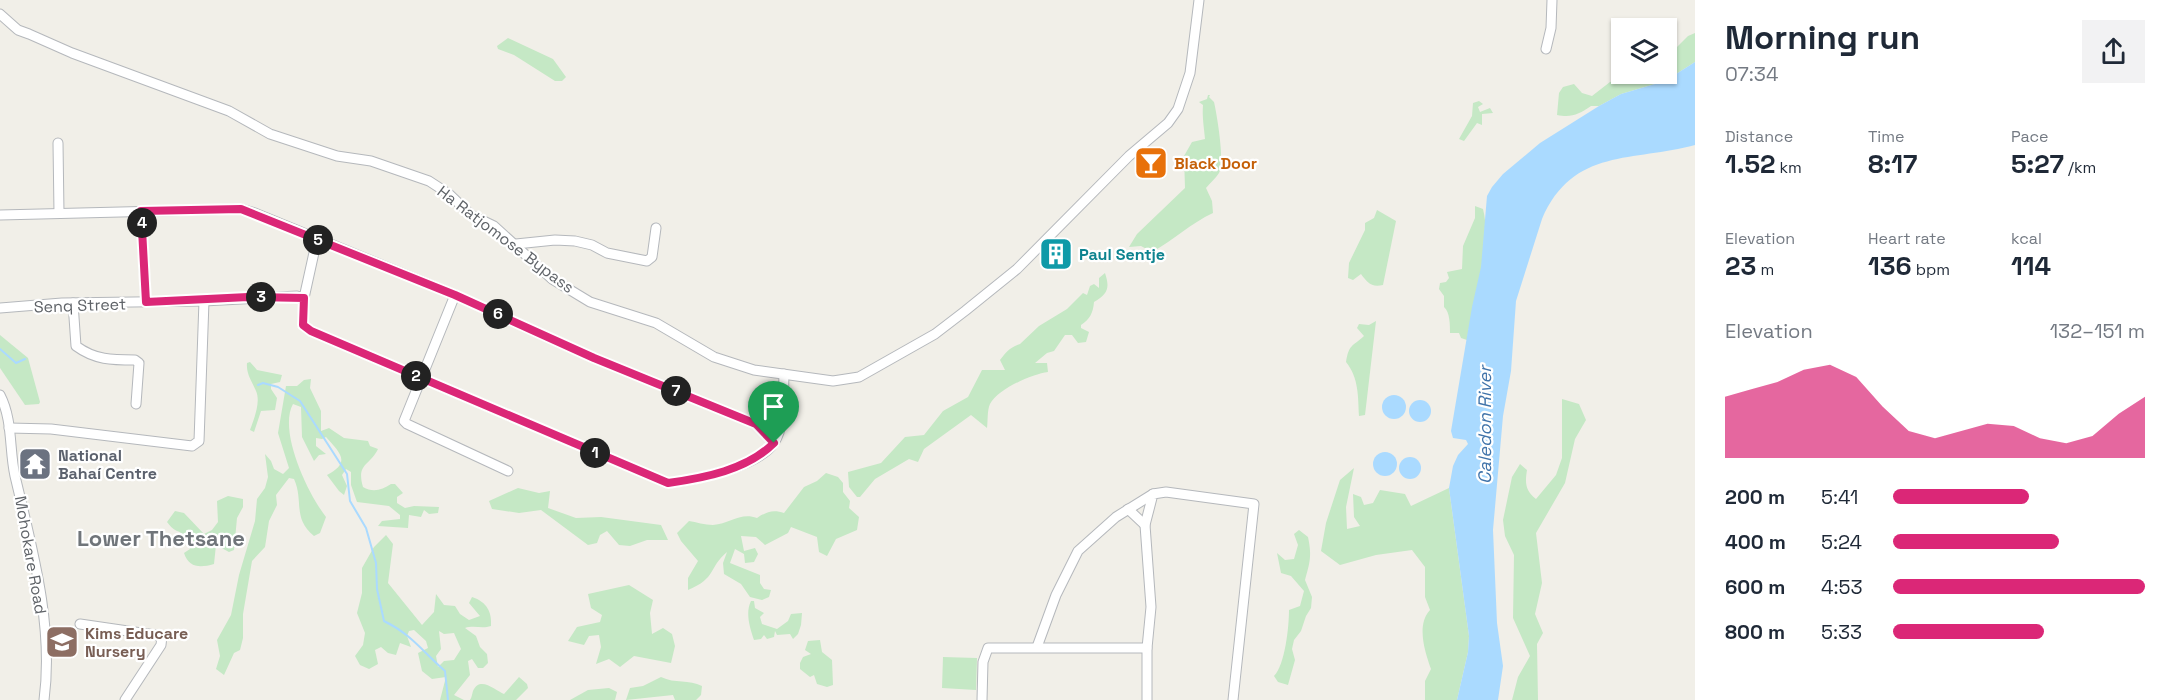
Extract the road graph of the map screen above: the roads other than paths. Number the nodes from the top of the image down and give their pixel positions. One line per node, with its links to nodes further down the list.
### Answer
1 (1199, 0): 18 (street, Ha Ratjomose Bypass)
2 (1552, 0): 4 (street)
3 (0, 14): 11 (street, Ha Ratjomose Bypass)
4 (1546, 49)
5 (58, 143): 7 (street)
6 (141, 211): 7 (street); 10 (street); 15 (street)
7 (59, 213): 8 (street)
8 (0, 215)
9 (656, 228): 11 (street)
10 (317, 239): 12 (street); 13 (street)
11 (516, 244): 18 (street, Ha Ratjomose Bypass)
12 (455, 295): 19 (street); 24 (street)
13 (304, 298): 14 (street, Senq Street); 19 (street)
14 (204, 301): 15 (street, Senq Street); 23 (street)
15 (146, 302): 16 (street, Senq Street)
16 (74, 303): 17 (street, Senq Street); 21 (street)
17 (0, 308)
18 (784, 374): 24 (street)
19 (420, 378): 24 (street); 25 (street)
20 (0, 395): 22 (street, Mohokare Road)
21 (136, 404)
22 (3, 411): 23 (street, Mohokare Road)
23 (9, 428): 32 (street, Mohokare Road)
24 (774, 443)
25 (508, 471)
26 (1153, 494): 27 (street); 28 (street); 36 (street)
27 (1128, 509): 28 (street); 30 (street)
28 (1145, 525): 31 (street)
29 (80, 624): 33 (street)
30 (1037, 646): 31 (street); 34 (street)
31 (1147, 648): 35 (street)
32 (44, 700)
33 (125, 700)
34 (982, 700)
35 (1147, 700)
36 (1233, 700)

